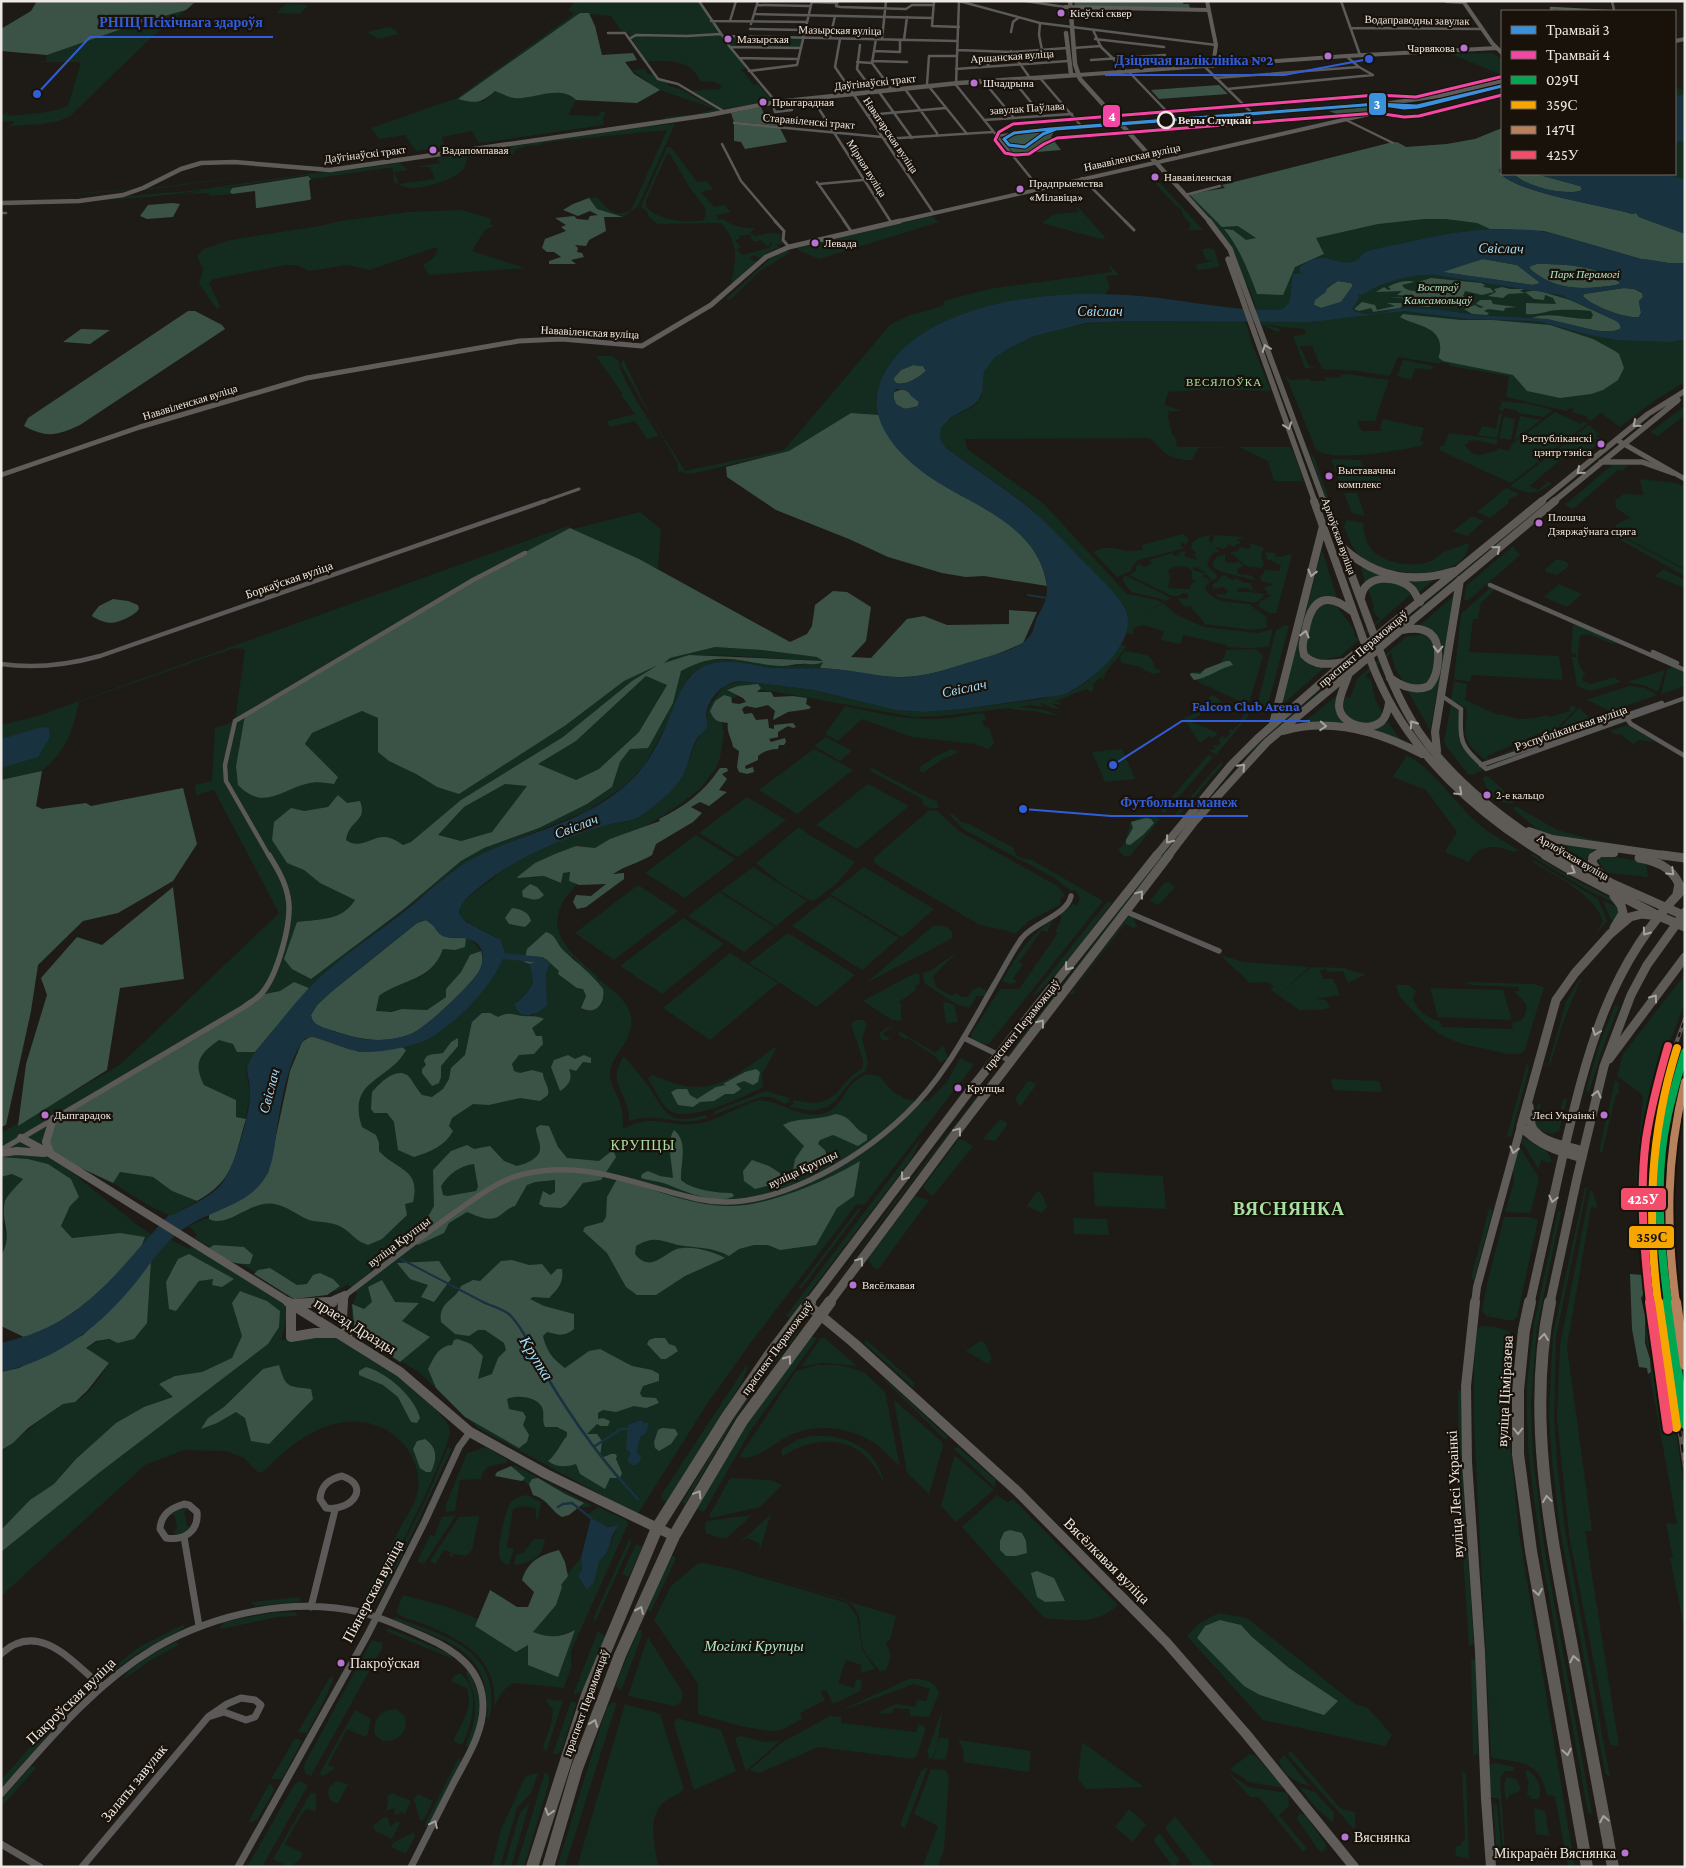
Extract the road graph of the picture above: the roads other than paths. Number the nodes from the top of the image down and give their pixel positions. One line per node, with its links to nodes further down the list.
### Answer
1 (699, 1): 31 (street)
2 (736, 1): 32 (street)
3 (758, 1): 16 (street)
4 (886, 1): 20 (street)
5 (959, 1): 30 (street); 38 (street)
6 (1025, 1): 18 (street)
7 (1064, 1): 18 (main road, Арлоўская вуліца)
8 (1070, 1): 19 (main road, Арлоўская вуліца)
9 (1207, 1): 21 (street)
10 (1340, 1): 40 (street)
11 (1446, 1): 12 (street)
12 (1463, 1): 42 (street)
13 (812, 2): 14 (street); 17 (street)
14 (837, 2): 20 (street)
15 (934, 3): 20 (street); 29 (street)
16 (757, 5): 17 (street); 24 (street)
17 (810, 6): 25 (street)
18 (1065, 7): 19 (street); 37 (main road, Арлоўская вуліца)
19 (1071, 7): 21 (street); 39 (main road, Арлоўская вуліца)
20 (885, 8): 27 (street)
21 (1209, 10): 61 (street)
22 (1552, 10): 23 (street)
23 (1588, 10)
24 (754, 14): 25 (street); 33 (street)
25 (808, 15): 26 (street); 34 (street)
26 (835, 16): 27 (street); 52 (street)
27 (884, 17): 28 (street); 55 (street)
28 (907, 17): 29 (street); 58 (street)
29 (932, 18): 36 (street)
30 (1018, 18): 35 (street); 46 (street)
31 (711, 20): 32 (street); 48 (street)
32 (730, 21): 33 (street)
33 (752, 21): 34 (street); 41 (street)
34 (807, 22): 43 (street)
35 (1040, 22): 37 (street); 70 (street)
36 (932, 26): 38 (street); 45 (street)
37 (1066, 26): 39 (street); 66 (main road, Арлоўская вуліца)
38 (959, 27): 59 (street)
39 (1072, 27): 44 (street); 67 (main road, Арлоўская вуліца)
40 (1350, 28): 42 (street, Водаправодны завулак); 75 (street)
41 (750, 29): 43 (street); 49 (street)
42 (1483, 29): 68 (street)
43 (805, 30): 51 (street)
44 (1092, 30): 56 (street); 61 (street)
45 (931, 31)
46 (1011, 32)
47 (608, 33): 50 (street, Мазырская вуліца)
48 (722, 35): 49 (street, Мазырская вуліца); 50 (street, Мазырская вуліца); 63 (street)
49 (748, 36): 51 (street, Мазырская вуліца)
50 (629, 38): 116 (street)
51 (803, 38): 52 (street, Мазырская вуліца); 65 (street)
52 (830, 38): 53 (street, Мазырская вуліца)
53 (840, 38): 54 (street, Мазырская вуліца); 109 (street, Наватарская вуліца)
54 (876, 39): 55 (street, Мазырская вуліца); 71 (street)
55 (882, 39): 57 (street, Мазырская вуліца)
56 (1095, 39): 62 (street); 64 (street)
57 (900, 40): 58 (street, Мазырская вуліца); 71 (street)
58 (904, 40): 59 (street, Мазырская вуліца)
59 (957, 41): 69 (street)
60 (860, 45): 84 (street)
61 (1216, 45): 90 (street)
62 (1101, 46): 67 (street); 80 (street)
63 (730, 47): 65 (street); 78 (street)
64 (1164, 47)
65 (801, 48): 81 (street)
66 (1067, 48): 70 (street); 83 (main road, Арлоўская вуліца)
67 (1074, 48): 95 (main road, Арлоўская вуліца)
68 (1497, 48): 73 (street); 75 (street)
69 (957, 50): 72 (street); 76 (street)
70 (1042, 50): 72 (street)
71 (874, 51): 85 (street)
72 (1011, 51): 87 (street)
73 (1501, 52)
74 (1165, 55): 80 (street)
75 (1360, 55): 77 (street)
76 (956, 56): 92 (street); 103 (street)
77 (1346, 56): 90 (street); 91 (street)
78 (738, 58): 81 (street); 93 (street)
79 (983, 58): 88 (street)
80 (1112, 58): 82 (street); 94 (street)
81 (798, 59): 93 (street)
82 (1091, 60)
83 (1068, 61): 87 (street, Аршанская вуліца); 95 (main road, Арлоўская вуліца)
84 (857, 62): 85 (street); 107 (street)
85 (872, 62): 86 (street); 106 (street)
86 (907, 62)
87 (1020, 64): 88 (street, Аршанская вуліца); 96 (street)
88 (988, 66): 92 (street, Аршанская вуліца)
89 (1204, 66): 90 (street); 94 (street); 98 (street)
90 (1213, 66)
91 (1359, 67): 98 (street); 105 (street)
92 (956, 69): 102 (street)
93 (749, 72): 111 (street)
94 (1128, 72): 95 (street); 125 (street)
95 (1075, 75): 97 (main road, Даўгінаўскі тракт); 127 (main road, Арлоўская вуліца)
96 (1030, 78): 97 (main road, Даўгінаўскі тракт); 99 (main road, Даўгінаўскі тракт)
97 (1040, 78): 118 (street)
98 (1215, 78): 105 (street)
99 (1014, 80): 101 (main road, Даўгінаўскі тракт); 121 (street)
100 (1501, 81): 112 (street)
101 (984, 82): 102 (main road, Даўгінаўскі тракт); 122 (street)
102 (955, 84): 103 (main road, Даўгінаўскі тракт); 124 (street)
103 (930, 86): 104 (main road, Даўгінаўскі тракт); 113 (street)
104 (905, 89): 106 (main road, Даўгінаўскі тракт); 115 (street)
105 (1227, 89): 119 (street)
106 (892, 90): 107 (main road, Даўгінаўскі тракт)
107 (877, 92): 109 (main road, Даўгінаўскі тракт); 117 (street)
108 (1378, 93): 112 (street)
109 (854, 94): 110 (main road, Даўгінаўскі тракт); 120 (street, Наватарская вуліца)
110 (812, 98): 111 (main road, Даўгінаўскі тракт); 129 (street, Мірная вуліца)
111 (774, 102): 114 (street); 116 (main road, Даўгінаўскі тракт)
112 (1382, 104): 119 (street); 123 (street, Нававіленская вуліца)
113 (946, 108): 115 (street); 131 (street)
114 (792, 110)
115 (921, 110): 117 (street); 132 (street)
116 (724, 112): 144 (main road, Даўгінаўскі тракт)
117 (894, 113): 120 (street); 135 (street)
118 (1072, 114): 121 (street, завулак Паўлава); 128 (street)
119 (1252, 114): 125 (street)
120 (868, 115): 134 (street, Наватарская вуліца)
121 (1042, 116): 122 (street, завулак Паўлава)
122 (1014, 118): 124 (street, завулак Паўлава)
123 (1344, 119): 136 (street); 138 (street, Нававіленская вуліца)
124 (984, 120): 130 (street)
125 (1175, 120): 127 (street)
126 (734, 123): 129 (street, Старавіленскі тракт)
127 (1116, 124): 128 (street); 138 (main road, Арлоўская вуліца)
128 (1082, 127): 133 (street)
129 (834, 132): 134 (street, Старавіленскі тракт); 140 (street, Мірная вуліца)
130 (993, 132): 131 (street, Старавіленскі тракт); 133 (street)
131 (967, 134): 132 (street, Старавіленскі тракт)
132 (937, 136): 135 (street, Старавіленскі тракт)
133 (997, 136): 142 (street)
134 (883, 138): 135 (street, Старавіленскі тракт); 146 (street, Наватарская вуліца)
135 (912, 138)
136 (1393, 143)
137 (722, 144): 150 (street)
138 (1152, 164): 139 (street, Нававіленская вуліца); 143 (main road, Арлоўская вуліца); 151 (main road, Арлоўская вуліца)
139 (1082, 178): 142 (street, Нававіленская вуліца); 148 (street)
140 (864, 180): 147 (street, Мірная вуліца); 149 (street)
141 (1220, 186): 143 (street)
142 (1039, 188): 146 (street, Нававіленская вуліца)
143 (1185, 195): 152 (main road, Арлоўская вуліца)
144 (48, 199): 145 (main road, Даўгінаўскі тракт)
145 (1, 202)
146 (933, 212): 147 (street, Нававіленская вуліца)
147 (891, 222): 149 (street, Нававіленская вуліца)
148 (1134, 230)
149 (851, 231): 150 (street, Нававіленская вуліца)
150 (789, 246): 160 (street, Нававіленская вуліца)
151 (1229, 263): 152 (main road); 154 (main road, Арлоўская вуліца)
152 (1236, 264): 154 (main road, Арлоўская вуліца, one-way to 152)
153 (1685, 390): 156 (main road, праспект Пераможцаў, one-way to 156)
154 (1279, 392): 162 (main road, Арлоўская вуліца, one-way to 162); 163 (main road, Арлоўская вуліца)
155 (1685, 396): 156 (main road, праспект Пераможцаў)
156 (1622, 442): 157 (main road, праспект Пераможцаў); 158 (street); 159 (street); 168 (main road, праспект Пераможцаў, one-way to 168)
157 (1601, 462): 158 (main road); 169 (main road, праспект Пераможцаў, one-way to 157)
158 (1673, 472): 161 (street)
159 (1685, 474)
160 (1, 475)
161 (1685, 479)
162 (1308, 483): 163 (main road); 165 (main road, Арлоўская вуліца)
163 (1317, 483): 166 (main road, Арлоўская вуліца)
164 (579, 489): 176 (street, Боркаўская вуліца)
165 (1324, 526): 173 (main road, Арлоўская вуліца); 186 (main road, one-way to 186)
166 (1339, 544): 168 (main road); 171 (main road, Арлоўская вуліца)
167 (525, 553): 215 (street)
168 (1461, 568): 172 (main road, праспект Пераможцаў)
169 (1460, 580): 174 (main road, праспект Пераможцаў); 180 (main road)
170 (1491, 584): 177 (street)
171 (1362, 601): 172 (main road); 178 (main road, Арлоўская вуліца)
172 (1420, 602): 175 (main road, праспект Пераможцаў)
173 (1355, 614): 175 (main road, one-way to 173); 182 (main road, Арлоўская вуліца)
174 (1402, 630): 178 (main road, one-way to 178); 179 (main road, праспект Пераможцаў)
175 (1345, 662): 186 (main road, праспект Пераможцаў)
176 (1, 664)
177 (1685, 668)
178 (1388, 674): 191 (main road, Арлоўская вуліца, one-way to 178)
179 (1348, 676): 182 (main road); 187 (main road, праспект Пераможцаў)
180 (1442, 696): 183 (street); 184 (main road)
181 (1685, 697): 185 (street, Рэспубліканская вуліца); 188 (street)
182 (1389, 701): 189 (main road, Арлоўская вуліца)
183 (1456, 705): 184 (street); 192 (street, Рэспубліканская вуліца)
184 (1440, 706): 191 (main road)
185 (1627, 719): 188 (street, Рэспубліканская вуліца); 190 (street)
186 (1273, 724): 211 (main road, праспект Пераможцаў, one-way to 211)
187 (1276, 734): 189 (main road, one-way to 189); 202 (main road, праспект Пераможцаў, one-way to 187)
188 (1531, 751): 192 (street, Рэспубліканская вуліца); 192 (street, Рэспубліканская вуліца)
189 (1426, 756): 199 (main road, Арлоўская вуліца, one-way to 199)
190 (1685, 756)
191 (1444, 762): 193 (main road, Арлоўская вуліца)
192 (1481, 765)
193 (1512, 824): 194 (main road); 197 (main road, Арлоўская вуліца)
194 (1606, 847): 196 (main road)
195 (1614, 853): 197 (main road); 200 (main road, one-way to 200)
196 (1685, 858)
197 (1609, 882): 205 (main road, Арлоўская вуліца)
198 (1685, 887): 200 (main road, вуліца Ціміразева)
199 (1612, 893): 204 (main road, Арлоўская вуліца); 207 (main road)
200 (1677, 894): 218 (main road, вуліца Ціміразева, one-way to 218)
201 (1071, 896): 210 (street, вуліца Крупцы)
202 (1126, 912): 208 (street); 212 (main road, праспект Пераможцаў, one-way to 202)
203 (1685, 912): 213 (main road)
204 (1659, 916): 206 (main road, Арлоўская вуліца); 207 (main road)
205 (1685, 916)
206 (1685, 927)
207 (1610, 934): 214 (main road)
208 (1219, 951)
209 (1685, 957): 213 (main road, one-way to 209)
210 (964, 1038): 211 (street); 222 (street, вуліца Крупцы)
211 (997, 1055): 212 (street); 224 (main road, праспект Пераможцаў, one-way to 224)
212 (1011, 1061): 225 (main road, праспект Пераможцаў, one-way to 212)
213 (1604, 1066): 221 (main road, one-way to 213)
214 (1528, 1103): 216 (main road); 218 (main road)
215 (53, 1119): 217 (street); 220 (street)
216 (1521, 1126): 218 (main road); 248 (street, вуліца Лесі Украінкі, one-way to 248)
217 (21, 1138): 219 (street); 220 (street, праезд Дразды)
218 (1565, 1148): 221 (main road); 249 (main road, вуліца Ціміразева, one-way to 249)
219 (1, 1152): 220 (street)
220 (51, 1154): 223 (street, праезд Дразды)
221 (1583, 1154): 250 (main road, one-way to 221)
222 (345, 1296): 223 (street); 226 (street, вуліца Крупцы); 227 (street)
223 (291, 1304): 226 (street, праезд Дразды); 227 (street)
224 (808, 1305): 225 (street, Вясёлкавая вуліца); 230 (main road, праспект Пераможцаў)
225 (820, 1314): 231 (main road, праспект Пераможцаў, one-way to 225); 247 (street, Вясёлкавая вуліца)
226 (315, 1318): 227 (street, праезд Дразды)
227 (348, 1339): 228 (street, праезд Дразды)
228 (470, 1432): 230 (street, праезд Дразды); 234 (street, Піянерская вуліца)
229 (335, 1510): 229 (street); 233 (street)
230 (658, 1528): 231 (street, праезд Дразды); 245 (main road, праспект Пераможцаў, one-way to 245)
231 (674, 1536): 246 (main road, праспект Пераможцаў, one-way to 231)
232 (184, 1538): 232 (street); 235 (street)
233 (311, 1607): 234 (street, Пакроўская вуліца); 235 (street, Пакроўская вуліца)
234 (375, 1618): 243 (street, Піянерская вуліца); 244 (street, Пакроўская вуліца, one-way to 234)
235 (199, 1626): 237 (street, Пакроўская вуліца)
236 (1, 1654): 237 (street)
237 (102, 1687): 239 (street, Пакроўская вуліца)
238 (208, 1717): 238 (street, Залаты завулак); 242 (street, Залаты завулак)
239 (1, 1794)
240 (1, 1844): 241 (street)
241 (40, 1867)
242 (82, 1867)
243 (238, 1867)
244 (411, 1867)
245 (532, 1867)
246 (548, 1867)
247 (1354, 1867)
248 (1491, 1867)
249 (1587, 1867)
250 (1613, 1867)

